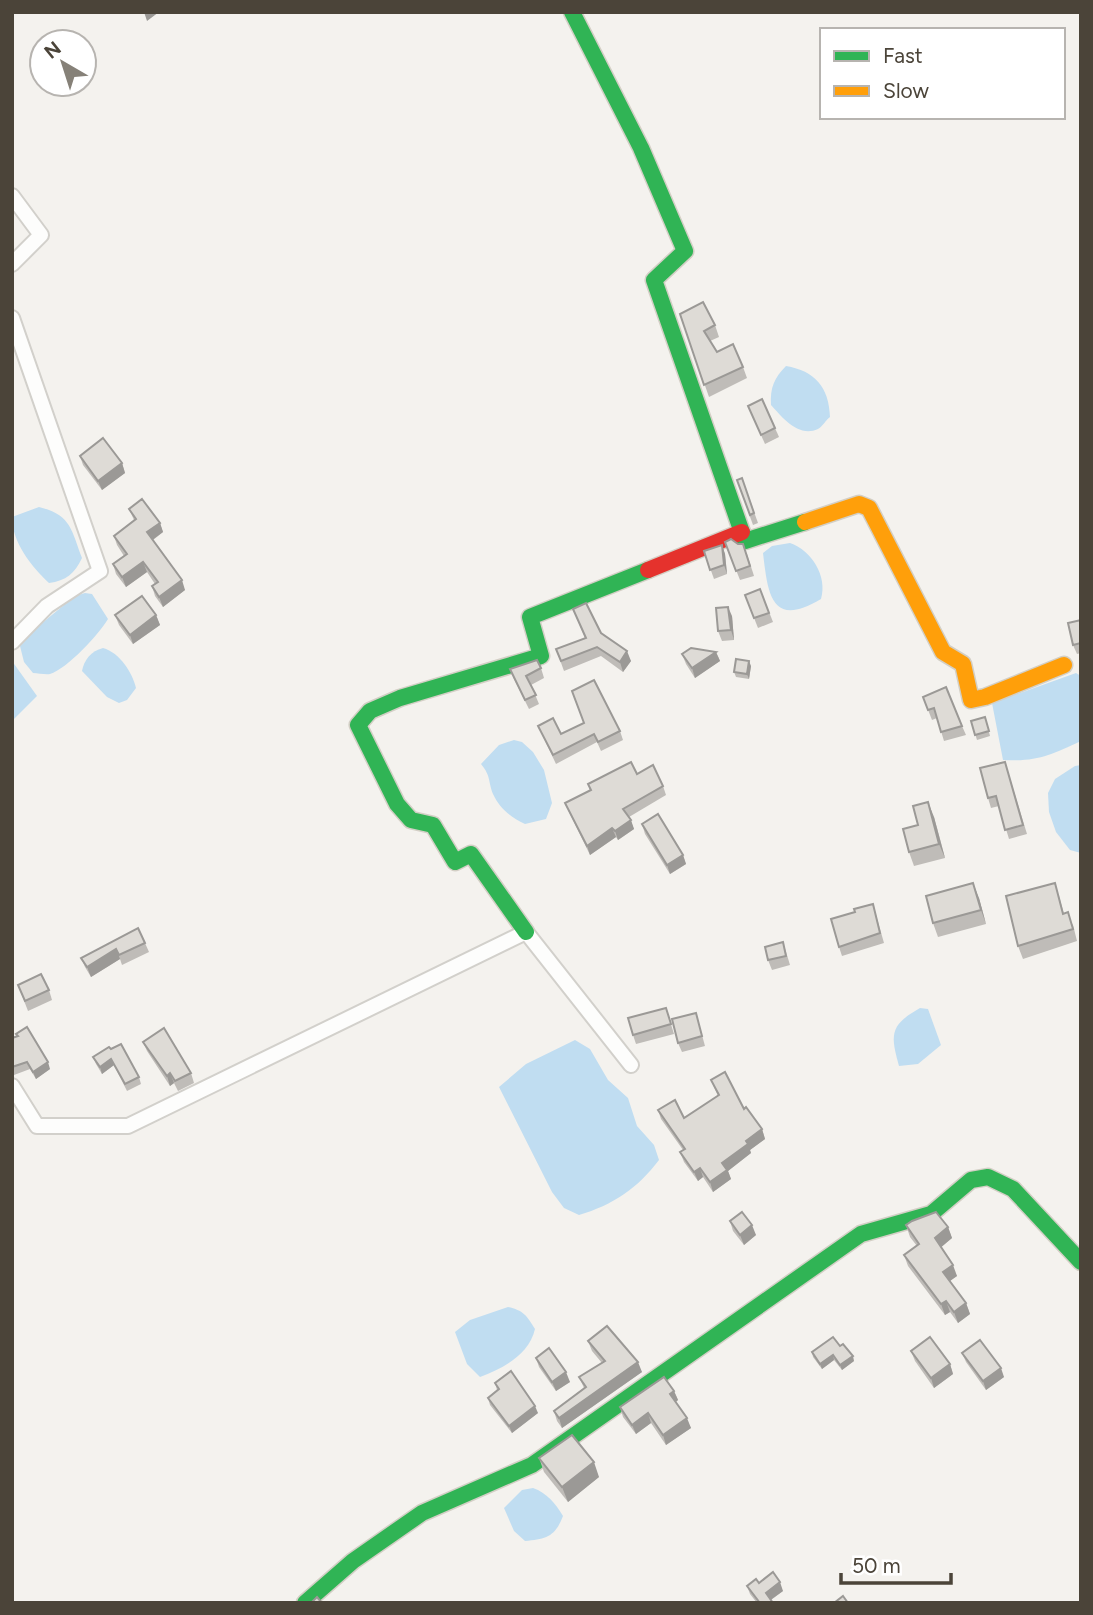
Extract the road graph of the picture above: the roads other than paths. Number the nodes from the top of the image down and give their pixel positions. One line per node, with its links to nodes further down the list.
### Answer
1 (572, 12): 5 (street)
2 (12, 196): 3 (street)
3 (12, 264)
4 (12, 318): 6 (street)
5 (742, 532): 7 (street); 8 (street)
6 (12, 642)
7 (1064, 666)
8 (526, 932): 9 (street); 10 (street)
9 (631, 1065)
10 (12, 1086)
11 (1081, 1262): 12 (street)
12 (305, 1603)

